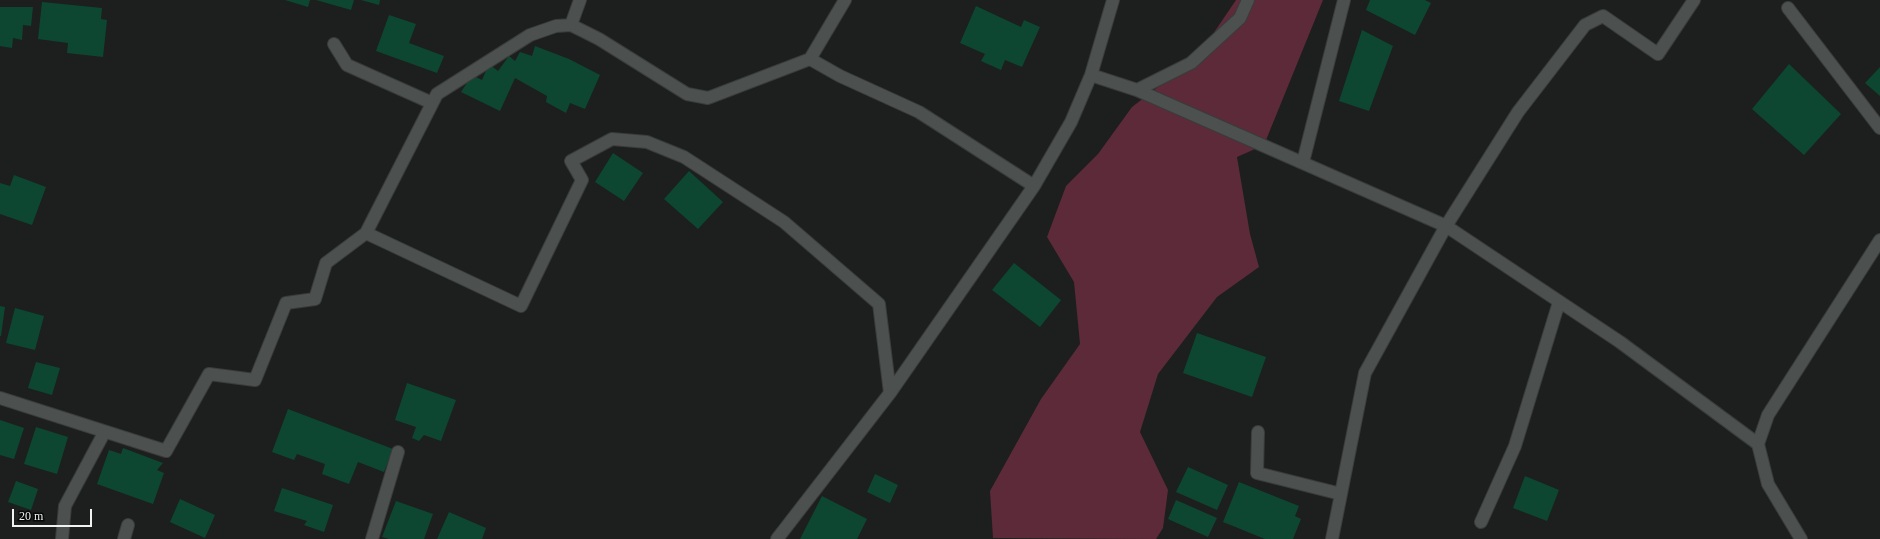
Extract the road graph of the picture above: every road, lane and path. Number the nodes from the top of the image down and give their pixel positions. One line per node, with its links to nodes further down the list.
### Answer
1 (580, 0): 8 (street)
2 (845, 0): 10 (street)
3 (1113, 0): 11 (street)
4 (1248, 0): 12 (street)
5 (1344, 0): 15 (street)
6 (1694, 0): 17 (street)
7 (1788, 8): 14 (street)
8 (571, 26): 10 (street); 13 (street)
9 (334, 44): 13 (street)
10 (810, 59): 16 (street)
11 (1091, 75): 12 (street); 16 (street)
12 (1137, 90): 15 (street)
13 (432, 103): 18 (street)
14 (1880, 128)
15 (1303, 162): 17 (street)
16 (1034, 186): 21 (street)
17 (1446, 226): 20 (street); 27 (street)
18 (366, 233): 21 (street); 24 (street)
19 (1880, 240): 25 (street)
20 (1559, 302): 25 (street); 28 (street)
21 (890, 393): 33 (street)
22 (0, 398): 24 (street)
23 (1258, 432): 27 (street)
24 (104, 433): 30 (street)
25 (1758, 444): 35 (street)
26 (398, 452): 32 (street)
27 (1341, 494): 34 (street)
28 (1481, 522)
29 (128, 525): 31 (street)
30 (62, 539)
31 (124, 539)
32 (372, 539)
33 (777, 539)
34 (1332, 539)
35 (1801, 539)

